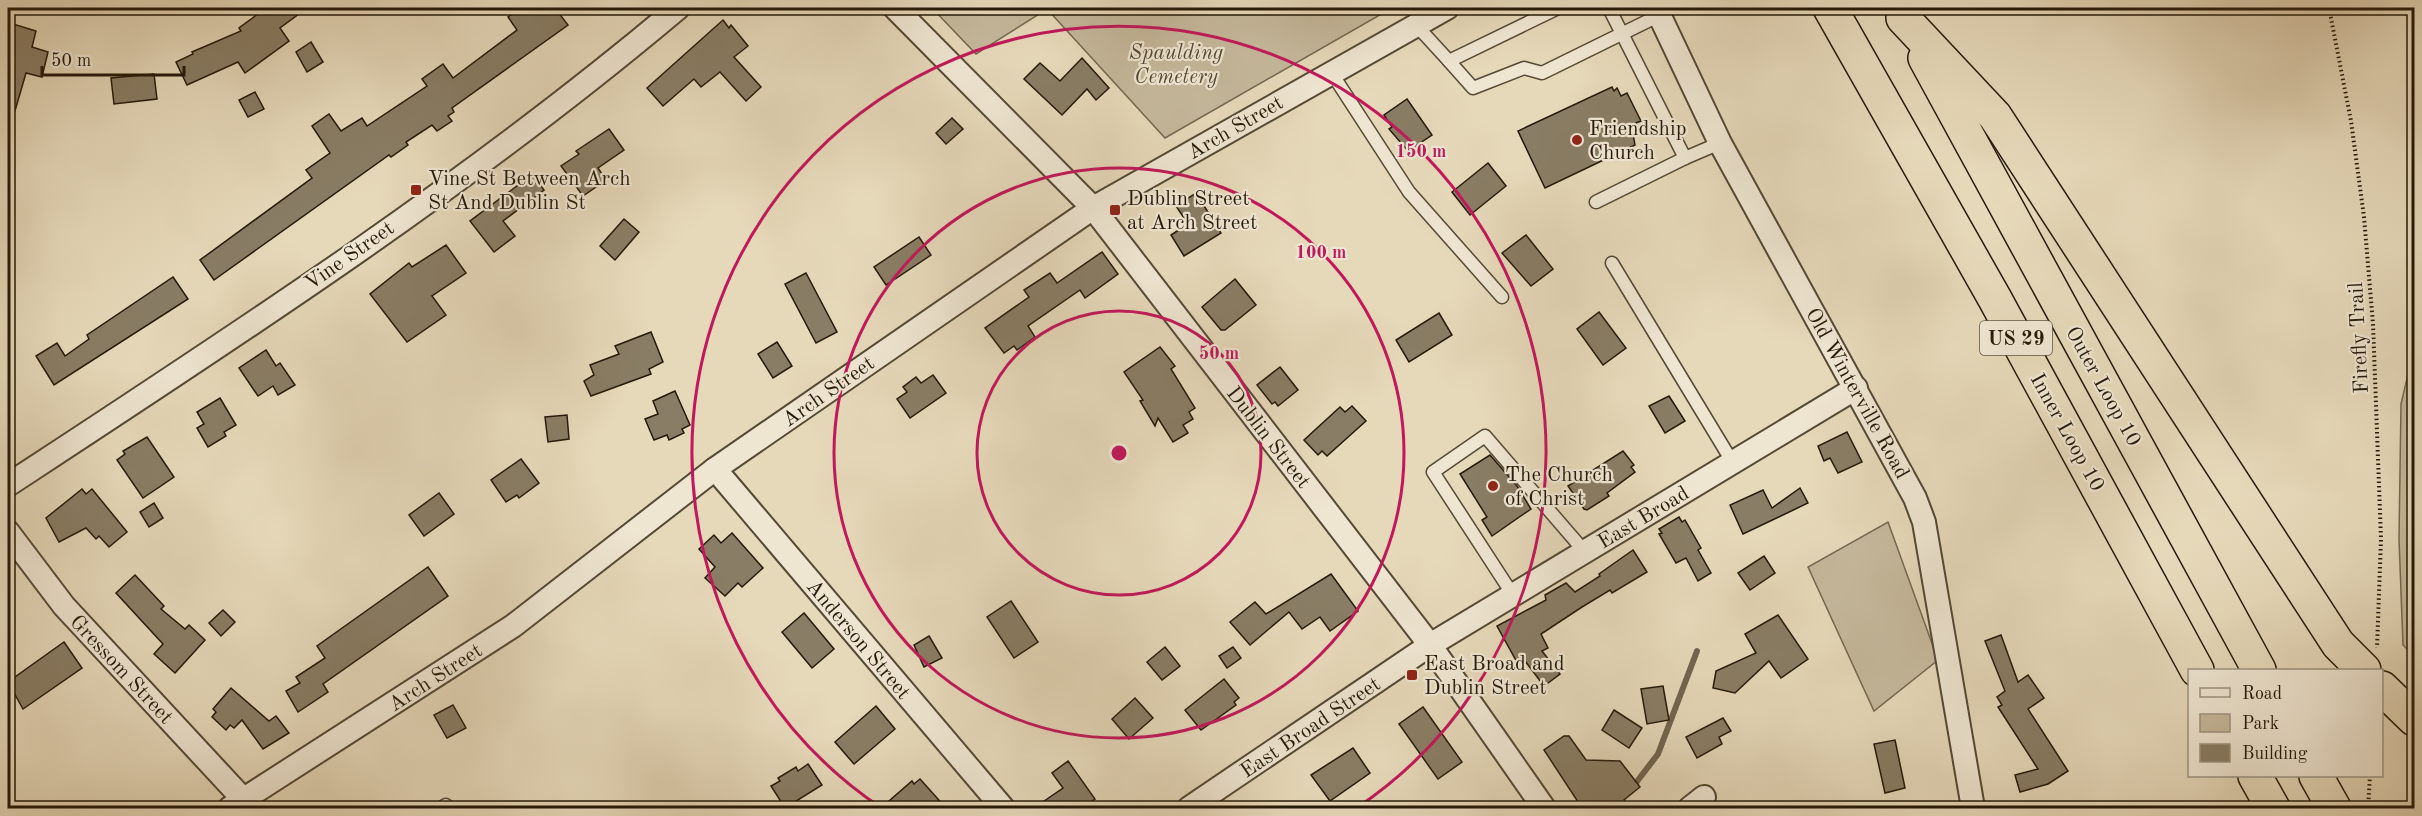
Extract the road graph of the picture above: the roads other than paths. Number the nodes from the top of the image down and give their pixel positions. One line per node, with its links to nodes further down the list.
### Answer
1 (678, 8): 22 (street, Vine Street)
2 (896, 8): 16 (street, Dublin Street)
3 (1447, 8): 9 (street, Arch Street)
4 (1558, 8): 11 (lane)
5 (1609, 8): 10 (lane)
6 (1830, 8): 27 (highway, Inner Loop 10 / US 29)
7 (1658, 11): 10 (lane); 13 (street, Old Winterville Road)
8 (1900, 13): 28 (highway, Outer Loop 10 / US 29); 29 (highway)
9 (1416, 25): 11 (lane); 12 (street, Arch Street)
10 (1623, 34): 11 (lane); 14 (lane)
11 (1449, 61)
12 (1331, 72): 16 (street, Arch Street); 18 (lane)
13 (1720, 143): 14 (lane); 19 (street, Old Winterville Road)
14 (1685, 158): 15 (lane)
15 (1596, 202)
16 (1093, 208): 21 (street, Arch Street); 26 (street, Dublin Street)
17 (1612, 263): 20 (lane)
18 (1502, 297)
19 (1856, 388): 20 (street, East Broad); 37 (street, Old Winterville Road)
20 (1733, 463): 24 (street, East Broad)
21 (715, 469): 33 (street, Arch Street); 34 (street, Anderson Street)
22 (8, 485)
23 (8, 532): 33 (street, Gressom Street)
24 (1585, 552): 25 (street, East Broad); 25 (lane)
25 (1513, 595): 26 (street, East Broad)
26 (1430, 645): 35 (street, East Broad Street); 36 (street, Dublin Street)
27 (2196, 669)
28 (2258, 669)
29 (2369, 669)
30 (2383, 683): 31 (highway)
31 (2415, 719)
32 (2256, 777): 38 (highway)
33 (234, 806)
34 (1003, 808)
35 (1189, 808)
36 (1544, 808)
37 (1972, 808)
38 (2273, 808)

